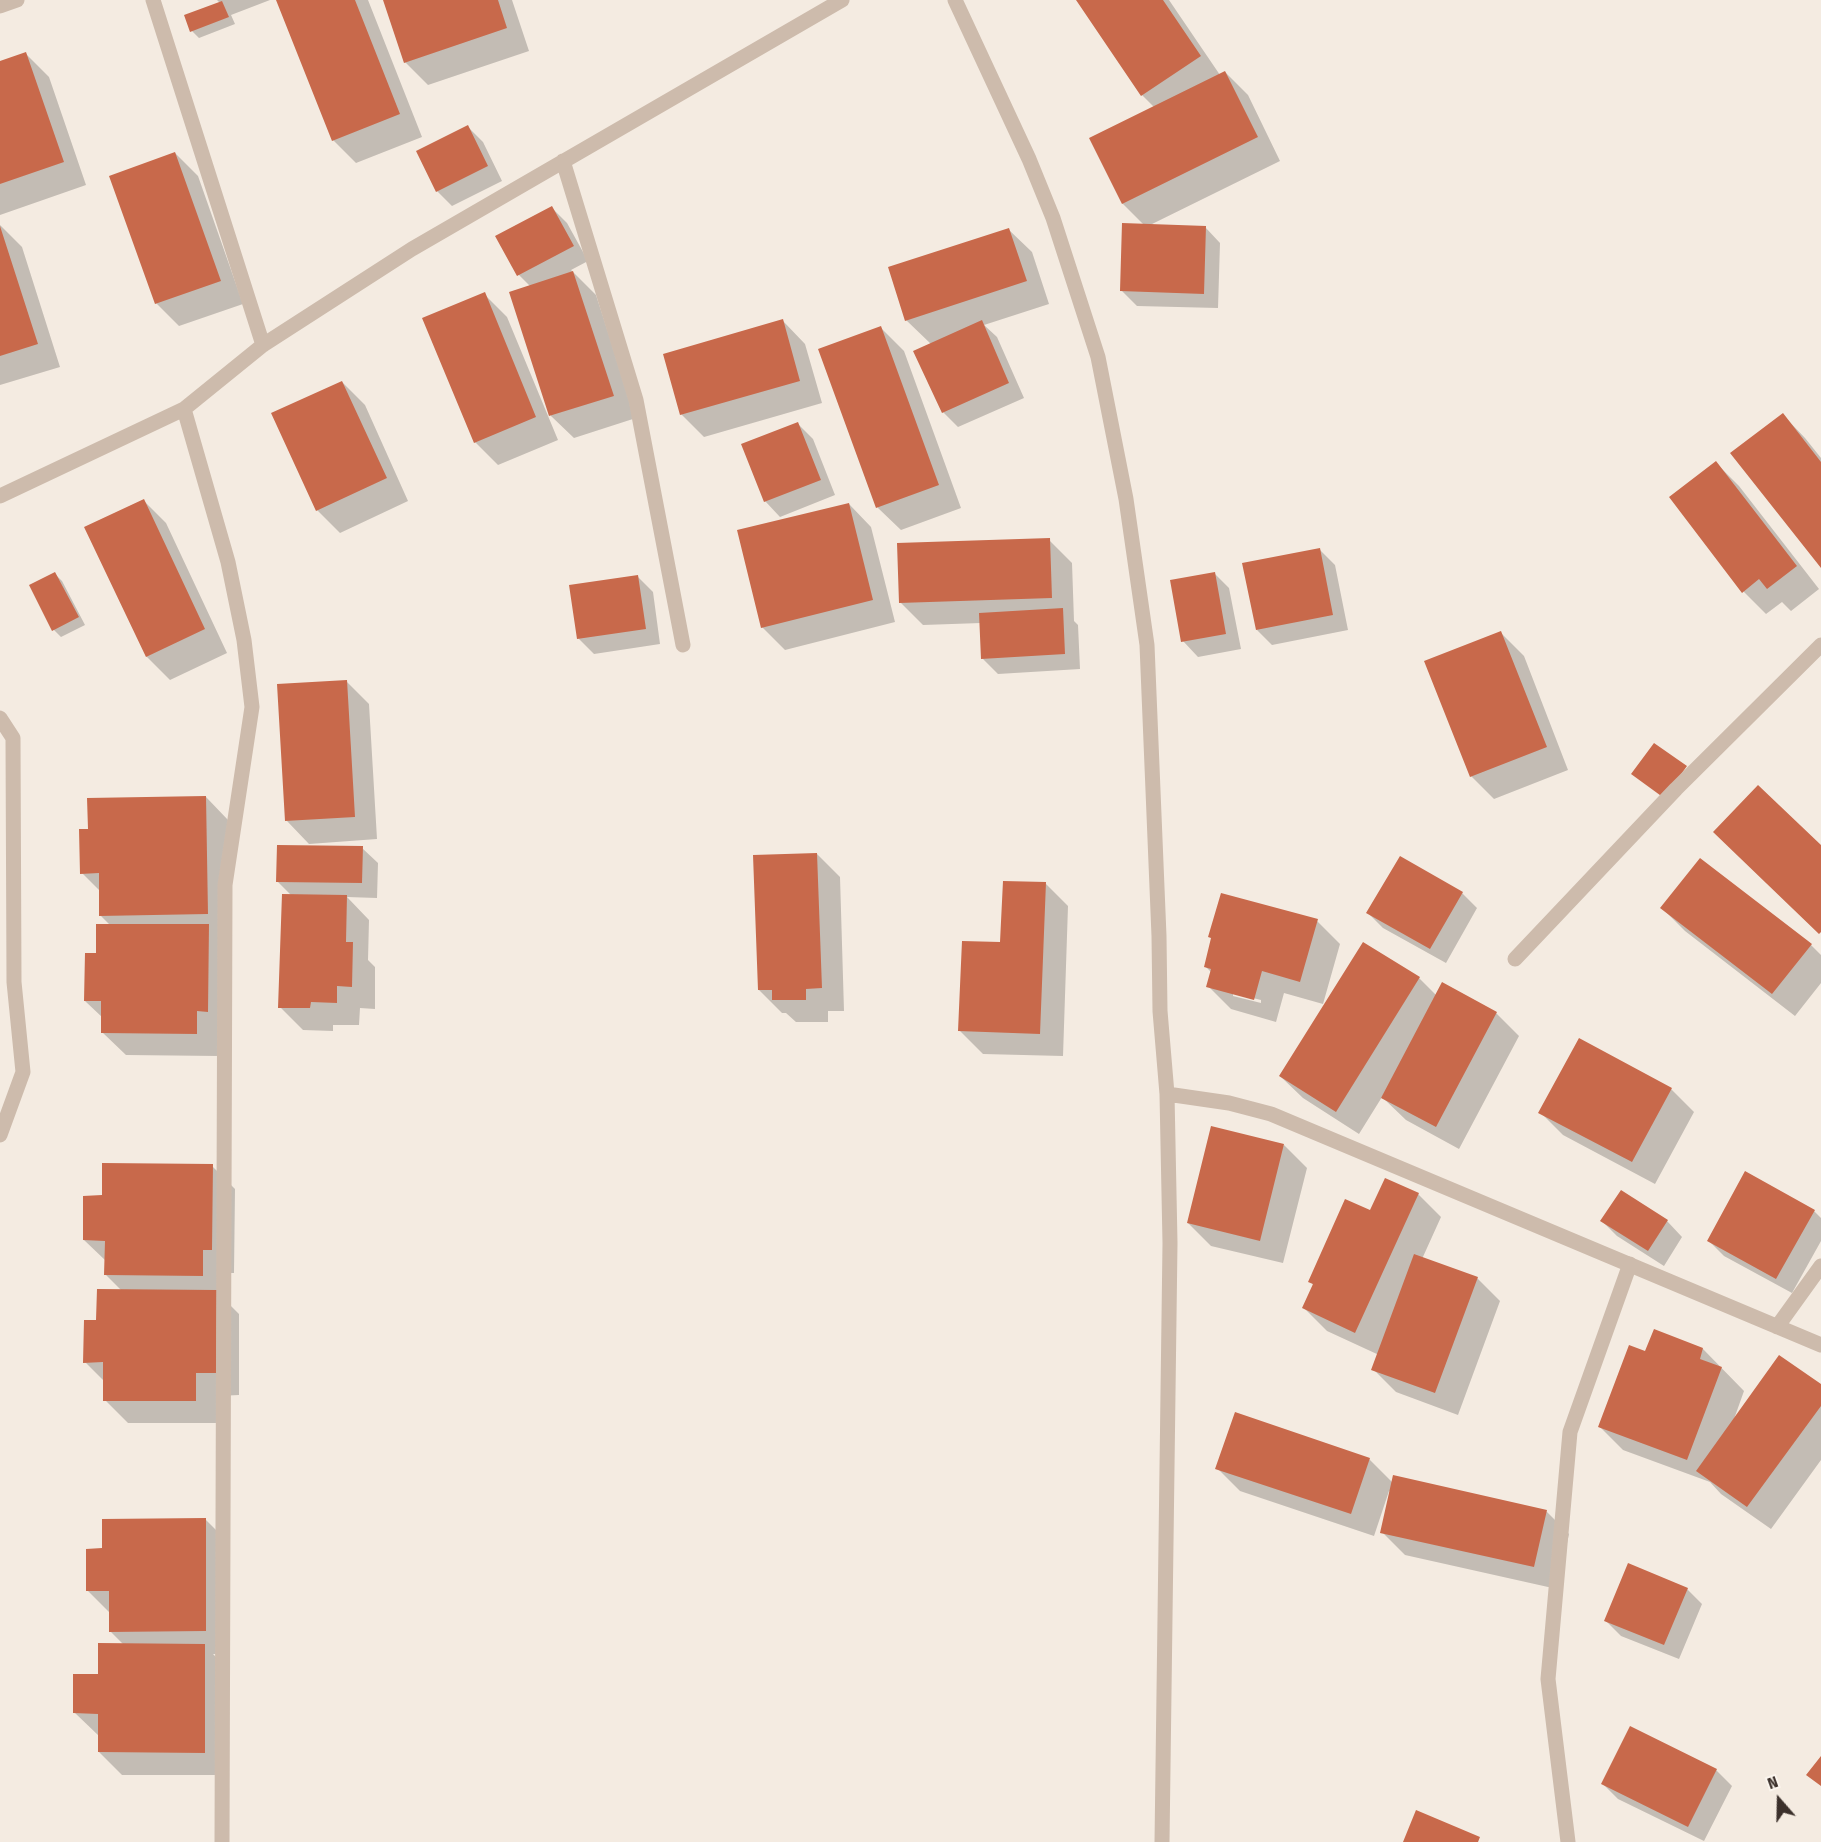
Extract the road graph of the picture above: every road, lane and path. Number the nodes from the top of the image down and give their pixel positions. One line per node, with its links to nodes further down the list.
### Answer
1 (17, 0): 5 (street)
2 (153, 0): 7 (street)
3 (842, 0): 6 (street)
4 (955, 0): 14 (street)
5 (0, 6)
6 (563, 161): 7 (street); 10 (street)
7 (263, 345): 8 (street)
8 (184, 409): 9 (street); 20 (street)
9 (0, 496)
10 (682, 645)
11 (1821, 645): 13 (street)
12 (0, 718): 15 (street)
13 (1515, 959)
14 (1167, 1094): 16 (street); 21 (street)
15 (0, 1135)
16 (1630, 1264): 18 (street); 22 (street)
17 (1821, 1266): 18 (street)
18 (1777, 1327): 19 (street)
19 (1821, 1345)
20 (222, 1842)
21 (1162, 1842)
22 (1568, 1842)

